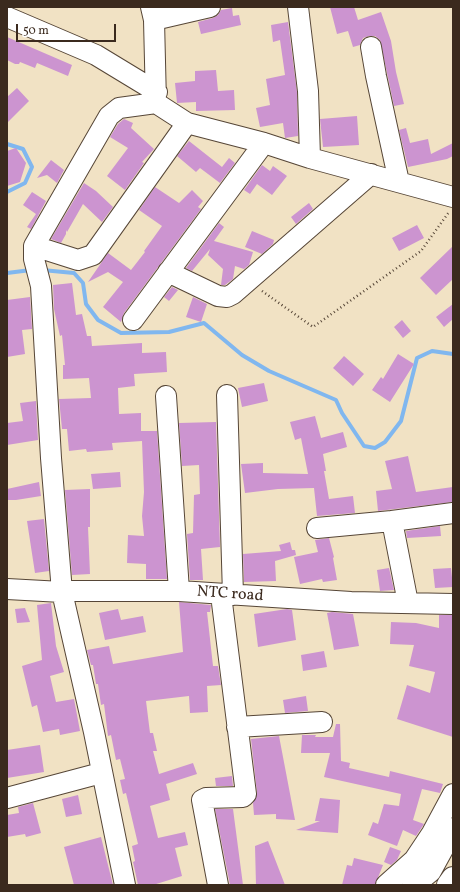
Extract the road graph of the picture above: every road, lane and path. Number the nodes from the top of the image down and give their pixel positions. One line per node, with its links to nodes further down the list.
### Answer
1 (210, 7): 3 (street)
2 (298, 7): 9 (street)
3 (153, 13): 6 (street)
4 (7, 17): 6 (street)
5 (371, 47): 11 (street)
6 (157, 98): 7 (street); 14 (street)
7 (186, 123): 8 (street); 14 (street)
8 (264, 143): 9 (street); 15 (street)
9 (310, 158): 10 (street)
10 (371, 174): 11 (street); 16 (street)
11 (399, 182): 12 (street)
12 (453, 197)
13 (453, 206): 16 (path)
14 (34, 252): 25 (street)
15 (168, 272): 16 (street); 17 (street)
16 (248, 281)
17 (133, 320)
18 (227, 395): 26 (street)
19 (166, 396): 24 (street)
20 (453, 513): 21 (street)
21 (392, 521): 22 (street); 27 (street)
22 (317, 528)
23 (7, 589): 25 (street, NTC road)
24 (179, 591): 25 (street, NTC road); 26 (street, NTC road)
25 (62, 592): 31 (street)
26 (227, 595): 27 (street, NTC road); 30 (street)
27 (408, 603): 28 (street, NTC road)
28 (453, 604)
29 (322, 722): 30 (street)
30 (237, 727): 38 (street)
31 (101, 773): 33 (street); 37 (street)
32 (453, 794): 35 (street)
33 (7, 798)
34 (453, 829): 35 (main road)
35 (422, 866): 36 (street); 39 (street); 40 (main road)
36 (451, 883)
37 (125, 885)
38 (218, 885)
39 (386, 885)
40 (413, 885)

